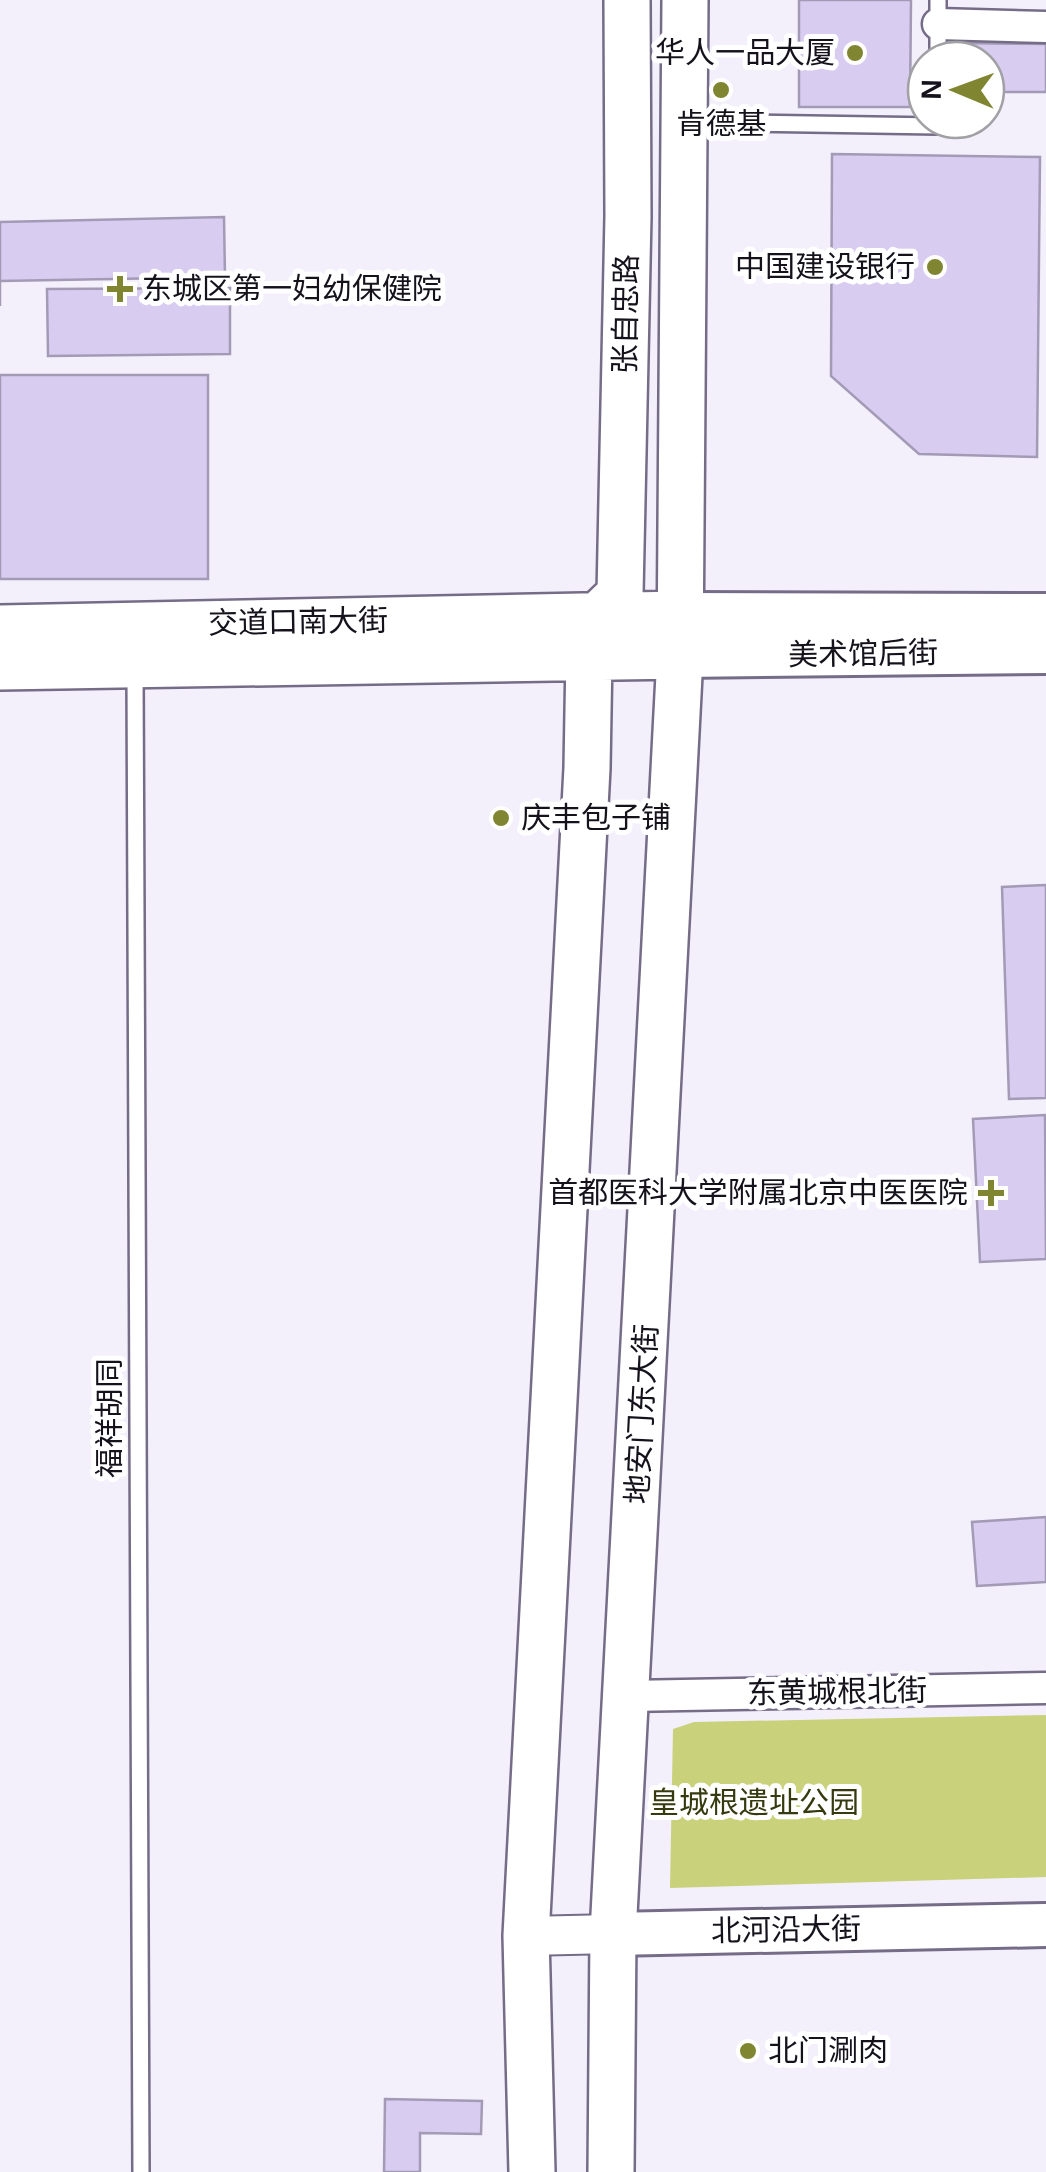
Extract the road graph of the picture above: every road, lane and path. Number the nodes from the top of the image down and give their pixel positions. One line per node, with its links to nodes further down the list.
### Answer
1 (627, 0): 11 (main road, 张自忠路)
2 (686, 0): 6 (main road, 张自忠路)
3 (938, 12): 4 (street); 5 (lane)
4 (1046, 27)
5 (938, 40)
6 (686, 122): 7 (lane); 10 (main road, 张自忠路)
7 (906, 126)
8 (1046, 615): 10 (main road, 美术馆后街)
9 (0, 628): 11 (main road, 交道口南大街)
10 (681, 635): 11 (main road); 12 (main road, 美术馆后街); 16 (main road, 地安门东大街)
11 (592, 637): 13 (main road, 交道口南大街); 19 (main road)
12 (1046, 652)
13 (134, 664): 14 (main road, 交道口南大街); 20 (lane, 福祥胡同)
14 (0, 666)
15 (1046, 1688): 16 (street, 东黄城根北街)
16 (628, 1696): 18 (main road, 地安门东大街)
17 (1046, 1924): 18 (main road, 北河沿大街)
18 (613, 1934): 19 (street, 北河沿大街); 22 (main road, 地安门东大街)
19 (526, 1936): 21 (main road)
20 (141, 2172)
21 (532, 2172)
22 (610, 2172)

